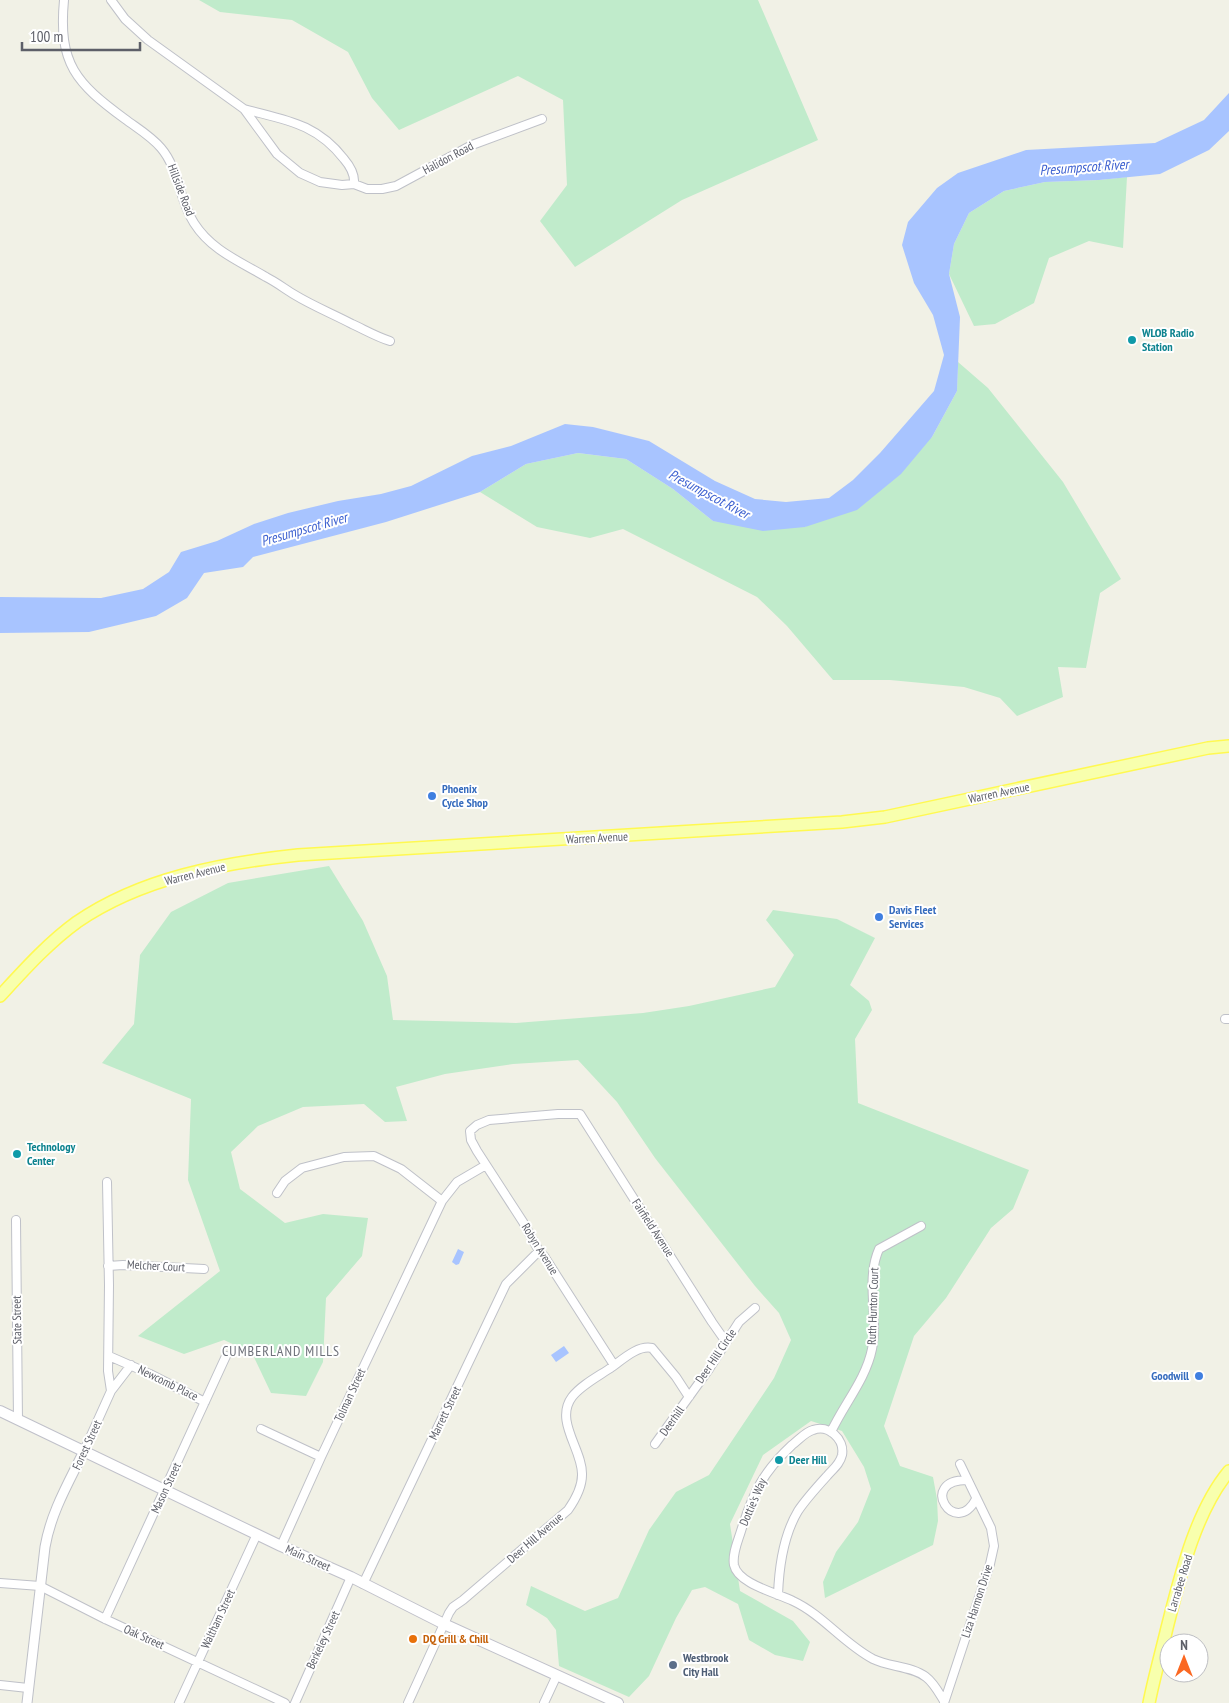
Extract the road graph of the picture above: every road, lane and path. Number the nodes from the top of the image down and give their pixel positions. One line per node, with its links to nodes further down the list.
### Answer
1 (64, 0): 6 (street, Hillside Road)
2 (111, 0): 3 (street, Halidon Road)
3 (244, 109): 5 (street, Halidon Road); 5 (street, Halidon Road)
4 (542, 119): 5 (street, Halidon Road)
5 (354, 184)
6 (390, 341)
7 (1229, 746): 8 (main road, Warren Avenue)
8 (0, 996)
9 (470, 1131): 10 (street, Robyn Avenue); 20 (street, Fairfield Avenue)
10 (486, 1165): 13 (street, Tolman Street); 16 (street, Robyn Avenue)
11 (107, 1182): 17 (street)
12 (277, 1193): 13 (street)
13 (442, 1201): 34 (street, Tolman Street)
14 (16, 1220): 29 (street, State Street)
15 (920, 1226): 31 (street, Ruth Hunton Court)
16 (539, 1251): 24 (street, Robyn Avenue); 44 (street, Marrett Street)
17 (108, 1266): 18 (street, Melcher Court); 21 (street)
18 (204, 1269)
19 (755, 1308): 20 (street, Deer Hill Circle)
20 (726, 1342): 26 (street, Deer Hill Circle)
21 (109, 1356): 23 (street, Newcomb Place); 25 (street)
22 (226, 1356): 27 (street, Mason Street)
23 (131, 1365): 25 (street, Newcomb Place); 27 (street, Newcomb Place)
24 (614, 1365): 26 (street, Deer Hill Circle); 48 (street, Deer Hill Avenue)
25 (111, 1391): 33 (street, Forest Street)
26 (689, 1397): 32 (street, Deerhill)
27 (206, 1402): 38 (street, Mason Street)
28 (0, 1411): 29 (main road, Main Street)
29 (18, 1420): 33 (main road, Main Street)
30 (262, 1429): 34 (street)
31 (831, 1432): 46 (street); 46 (street, Dottie's Way)
32 (655, 1444)
33 (84, 1451): 38 (main road, Main Street); 45 (street, Forest Street)
34 (321, 1457): 41 (street, Tolman Street)
35 (960, 1464): 37 (street, Liza Harmon Drive)
36 (1229, 1471): 61 (main road, Larrabee Road)
37 (967, 1480): 39 (street, Liza Harmon Drive); 39 (street)
38 (166, 1490): 40 (main road, Main Street); 47 (street, Mason Street)
39 (976, 1499): 53 (street, Liza Harmon Drive)
40 (257, 1534): 41 (main road, Main Street); 49 (street, Waltham Street)
41 (281, 1546): 42 (main road, Main Street)
42 (351, 1577): 44 (main road, Main Street); 57 (street, Berkeley Street)
43 (0, 1583): 45 (street, Oak Street)
44 (363, 1584): 48 (main road, Main Street)
45 (40, 1586): 47 (street, Oak Street); 52 (street, Forest Street)
46 (778, 1595): 53 (street, Dottie's Way)
47 (105, 1619): 49 (street, Oak Street)
48 (444, 1624): 50 (main road, Main Street); 58 (street)
49 (198, 1662): 55 (street, Waltham Street); 56 (street, Oak Street)
50 (557, 1675): 59 (street); 60 (main road, Main Street)
51 (0, 1685): 52 (street)
52 (28, 1688): 54 (street, Forest Street)
53 (944, 1702)
54 (26, 1703)
55 (179, 1703)
56 (285, 1703)
57 (295, 1703)
58 (408, 1703)
59 (544, 1703)
60 (618, 1703)
61 (1148, 1703)

